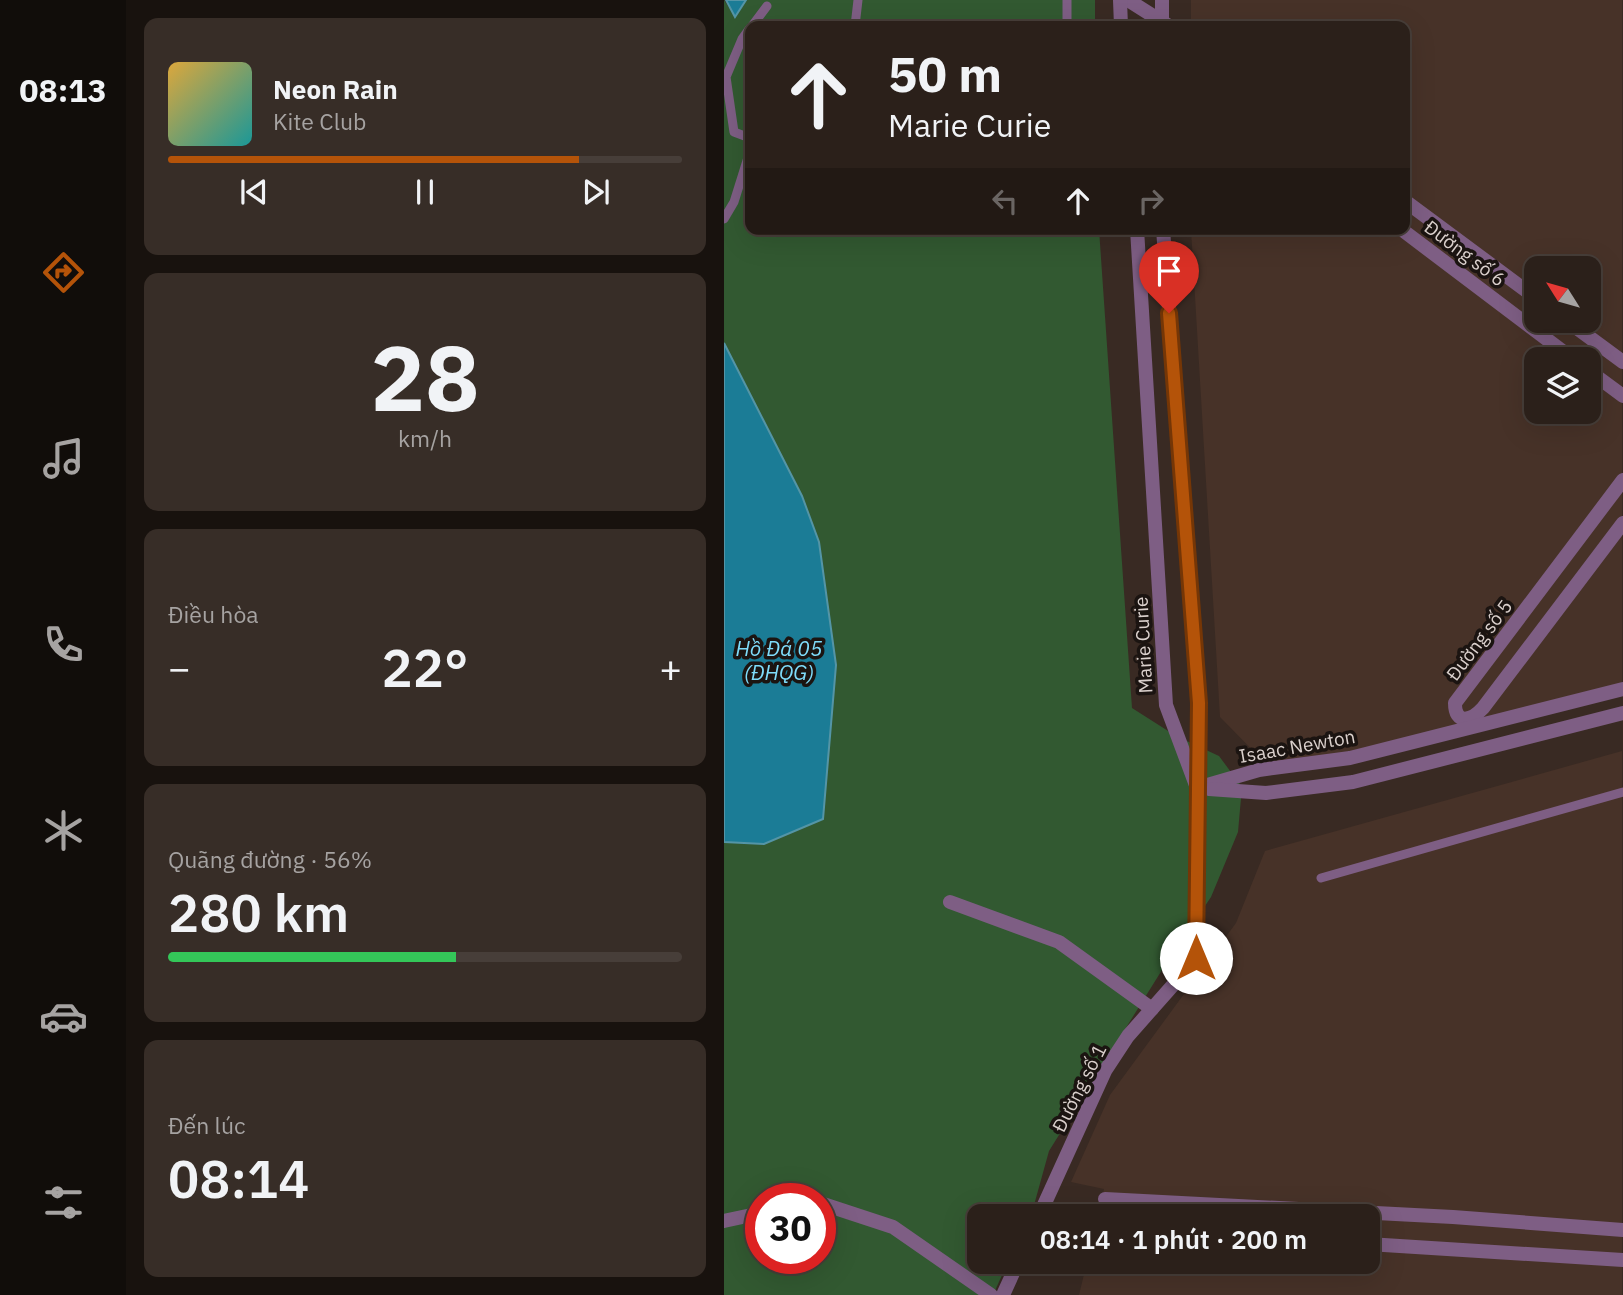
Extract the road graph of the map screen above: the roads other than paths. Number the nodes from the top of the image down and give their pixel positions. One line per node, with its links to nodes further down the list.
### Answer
1 (858, 0): 8 (lane)
2 (1067, 0): 9 (lane)
3 (1120, 0): 10 (street)
4 (1128, 0): 11 (street)
5 (1162, 0): 12 (street)
6 (767, 6): 7 (lane)
7 (756, 21)
8 (856, 21)
9 (1067, 21)
10 (1121, 21)
11 (1158, 21)
12 (1164, 21)
13 (745, 35): 14 (lane)
14 (745, 136)
15 (745, 167): 17 (lane)
16 (1410, 205): 21 (street, Đường số 6)
17 (724, 219)
18 (1137, 235): 31 (street, Marie Curie)
19 (1163, 235): 31 (street)
20 (1409, 235): 23 (street, Đường số 6)
21 (1524, 289)
22 (1583, 333): 24 (street)
23 (1557, 347)
24 (1622, 362)
25 (1601, 380): 26 (street)
26 (1622, 396)
27 (1622, 480): 28 (street, Đường số 5)
28 (1622, 523)
29 (1622, 689): 31 (street, Isaac Newton)
30 (1622, 713): 31 (street, Isaac Newton)
31 (1197, 788): 35 (street, Đường số 1)
32 (1622, 792): 33 (lane)
33 (1321, 878)
34 (950, 902): 35 (street)
35 (1152, 1009): 37 (street, Đường số 1)
36 (1106, 1199): 41 (street)
37 (1044, 1204)
38 (836, 1208): 45 (street)
39 (745, 1216): 40 (street)
40 (724, 1221)
41 (1622, 1230)
42 (1380, 1245): 43 (street)
43 (1622, 1260)
44 (1013, 1274): 46 (street)
45 (991, 1295)
46 (1003, 1295)

